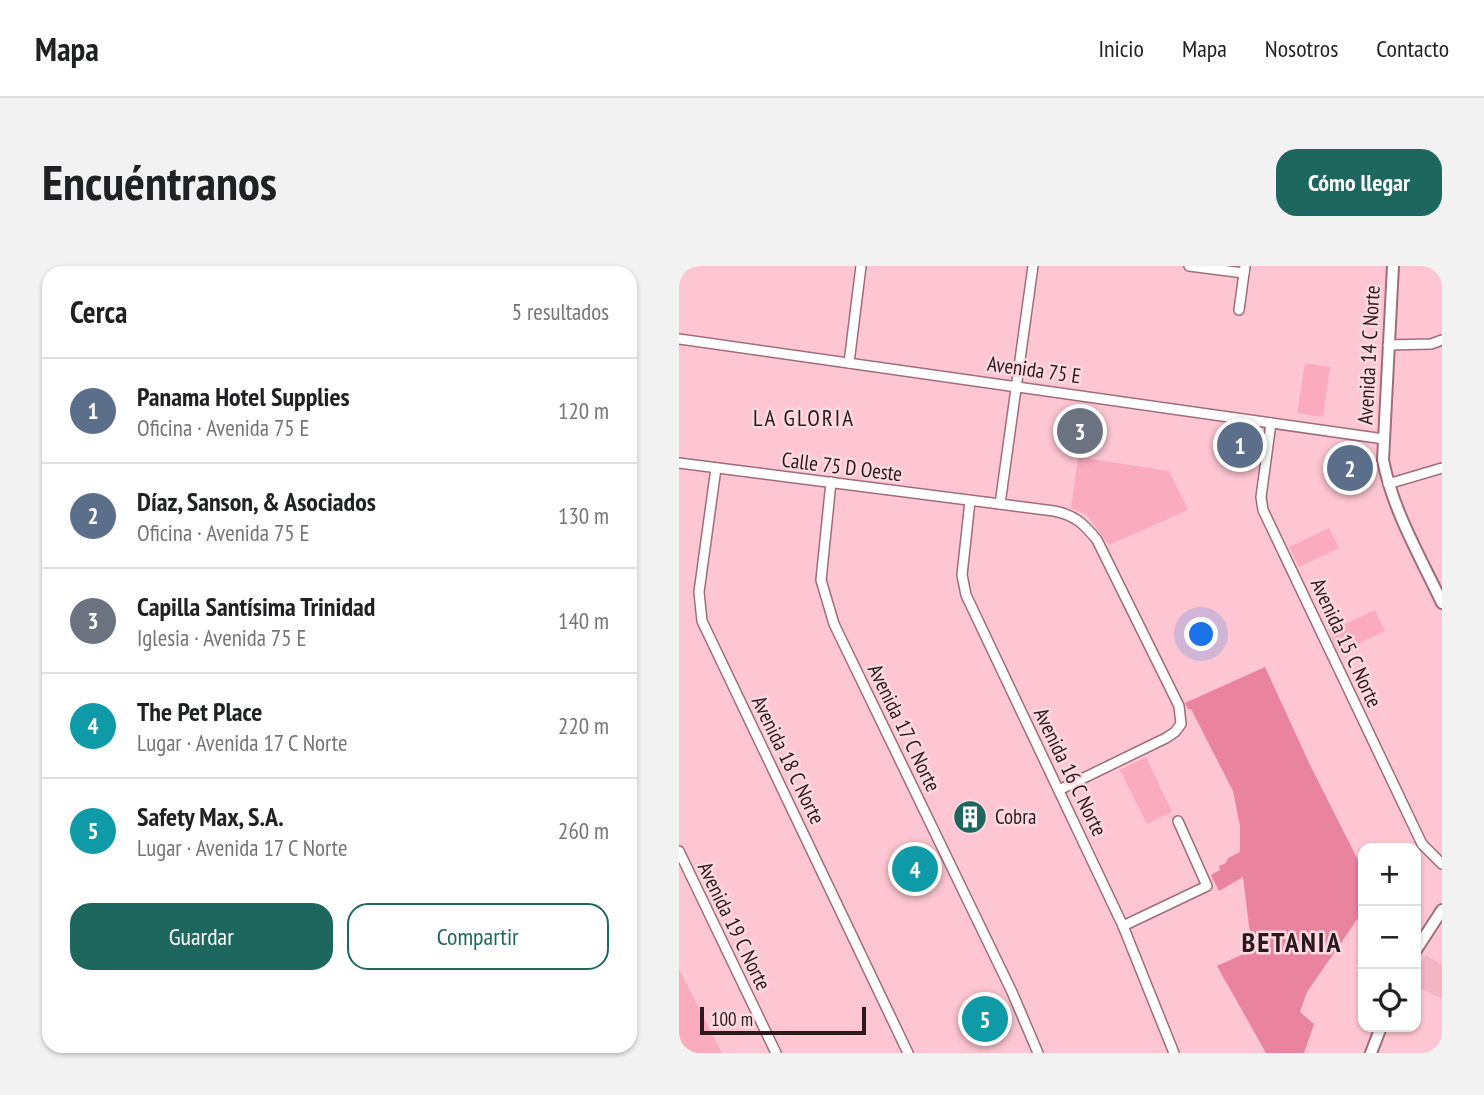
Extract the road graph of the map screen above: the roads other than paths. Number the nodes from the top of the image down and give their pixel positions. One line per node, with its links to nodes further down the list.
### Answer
1 (861, 266): 10 (street)
2 (1033, 266): 11 (street)
3 (1189, 266): 5 (street)
4 (1393, 266): 9 (street, Avenida 14 C Norte)
5 (1245, 270): 6 (street)
6 (1239, 310)
7 (679, 339): 10 (street, Avenida 75 E)
8 (1442, 340): 9 (street)
9 (1388, 345): 13 (street, Avenida 14 C Norte)
10 (849, 363): 11 (street, Avenida 75 E)
11 (1017, 385): 12 (street, Avenida 75 E); 20 (street)
12 (1271, 423): 13 (street, Avenida 75 E); 25 (street, Avenida 15 C Norte)
13 (1384, 439): 18 (street, Avenida 14 C Norte)
14 (679, 463): 15 (street, Calle 75 D Oeste)
15 (716, 468): 17 (street, Calle 75 D Oeste); 31 (street, Avenida 18 C Norte)
16 (1442, 468): 18 (street)
17 (831, 482): 19 (street, Calle 75 D Oeste); 32 (street, Avenida 17 C Norte)
18 (1388, 484): 21 (street, Avenida 14 C Norte)
19 (970, 501): 20 (street, Calle 75 D Oeste); 22 (street, Avenida 16 C Norte)
20 (1000, 504): 22 (street, Calle 75 D Oeste)
21 (1442, 603)
22 (1059, 790): 27 (street, Avenida 16 C Norte)
23 (1178, 821): 27 (street)
24 (679, 852): 30 (street, Avenida 19 C Norte)
25 (1442, 864)
26 (1442, 910): 28 (street)
27 (1123, 926): 33 (street, Avenida 16 C Norte)
28 (1421, 942)
29 (1379, 1032): 34 (street)
30 (776, 1053)
31 (908, 1053)
32 (1038, 1053)
33 (1174, 1053)
34 (1371, 1053)

